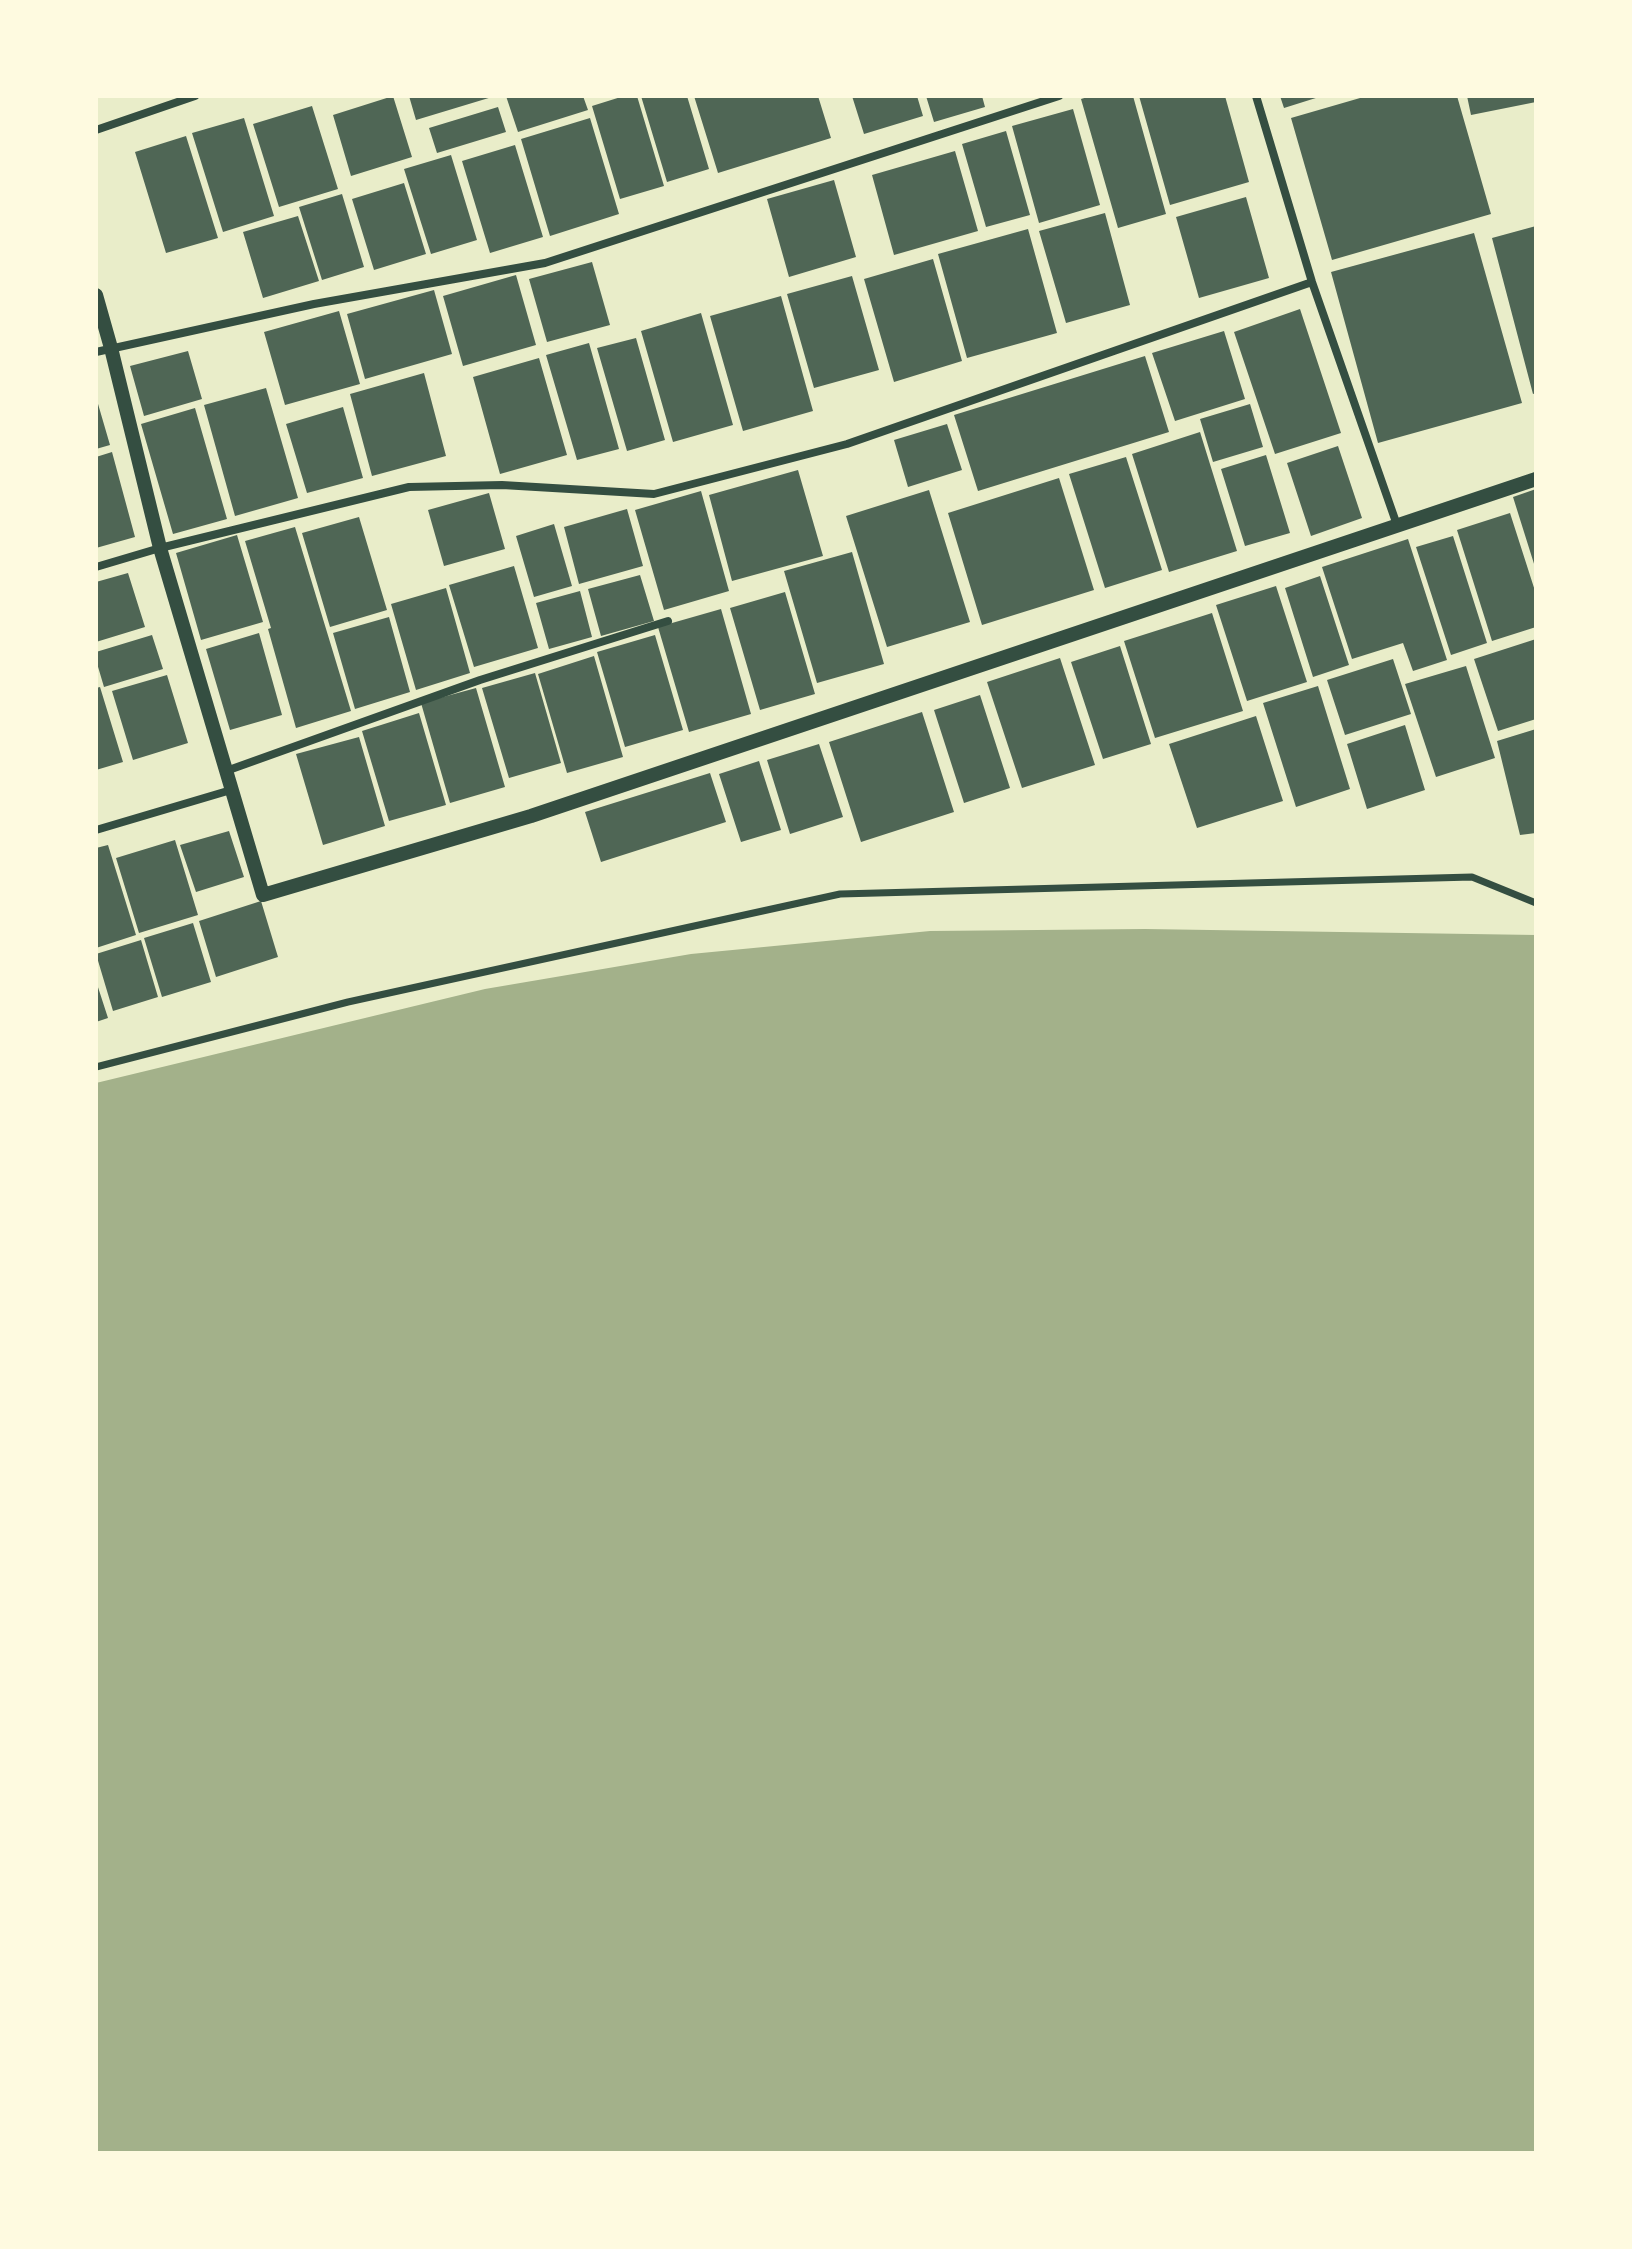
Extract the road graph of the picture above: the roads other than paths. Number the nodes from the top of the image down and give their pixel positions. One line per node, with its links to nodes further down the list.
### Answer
1 (195, 96): 4 (street)
2 (1059, 96): 7 (street)
3 (1256, 96): 5 (street)
4 (96, 130)
5 (1312, 282): 10 (street); 11 (street)
6 (96, 295): 7 (street)
7 (111, 348): 8 (street); 11 (street)
8 (96, 352)
9 (1536, 479): 10 (street)
10 (1397, 525): 15 (street)
11 (160, 548): 12 (street); 14 (street)
12 (96, 567)
13 (668, 621): 14 (street)
14 (225, 771): 15 (street)
15 (231, 790): 16 (street)
16 (96, 830)
17 (1536, 903): 18 (street)
18 (96, 1067)

